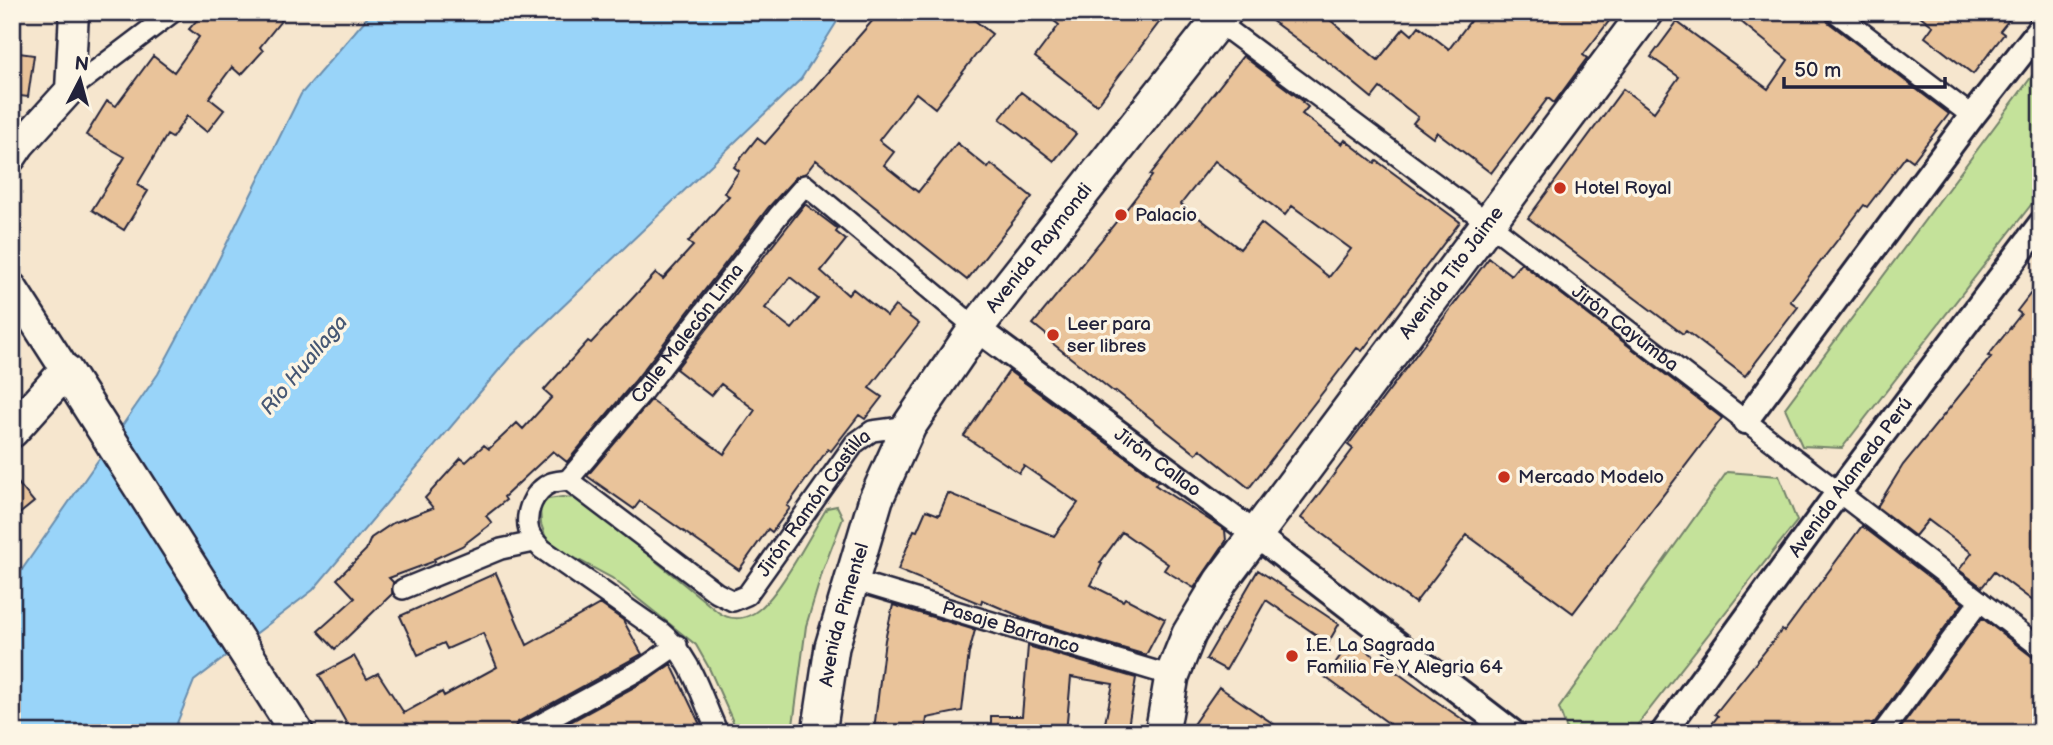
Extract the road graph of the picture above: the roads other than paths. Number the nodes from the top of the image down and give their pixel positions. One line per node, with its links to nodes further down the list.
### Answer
1 (74, 12): 7 (main road)
2 (173, 12): 7 (street)
3 (1646, 12): 11 (highway, Avenida Tito Jaime)
4 (1835, 12): 8 (street)
5 (1215, 15): 11 (street, Jirón Cayumba); 14 (highway, Avenida Raymondi)
6 (2041, 29): 8 (street)
7 (70, 90): 9 (main road)
8 (1972, 116): 16 (street)
9 (12, 157)
10 (805, 185): 14 (street, Jirón Callao); 19 (street, Calle Malecón Lima)
11 (1487, 222): 16 (street, Jirón Cayumba); 22 (highway, Avenida Tito Jaime)
12 (2041, 224): 20 (street, Avenida Alameda Perú)
13 (12, 287): 15 (main road)
14 (976, 328): 17 (highway, Avenida Raymondi); 22 (street, Jirón Callao)
15 (66, 371): 18 (main road); 30 (main road)
16 (1745, 421): 20 (street, Jirón Cayumba)
17 (909, 426): 19 (street, Jirón Ramón Castilla); 21 (highway, Avenida Raymondi)
18 (12, 431)
19 (568, 480): 23 (street)
20 (1838, 493): 26 (street, Jirón Cayumba); 36 (street, Avenida Alameda Perú)
21 (876, 499): 24 (highway, Avenida Pimentel)
22 (1256, 535): 29 (highway, Avenida Tito Jaime); 35 (street, Jirón Callao)
23 (534, 542): 25 (street); 27 (street)
24 (852, 580): 29 (street, Pasaje Barranco); 33 (highway, Avenida Pimentel)
25 (403, 589)
26 (1980, 601): 28 (street, Jirón Cayumba); 37 (street)
27 (677, 645): 31 (street); 32 (street)
28 (2041, 648)
29 (1172, 676): 34 (highway, Avenida Tito Jaime)
30 (297, 733)
31 (524, 733)
32 (718, 733)
33 (819, 733)
34 (1162, 733)
35 (1513, 733)
36 (1663, 733)
37 (1882, 733)

